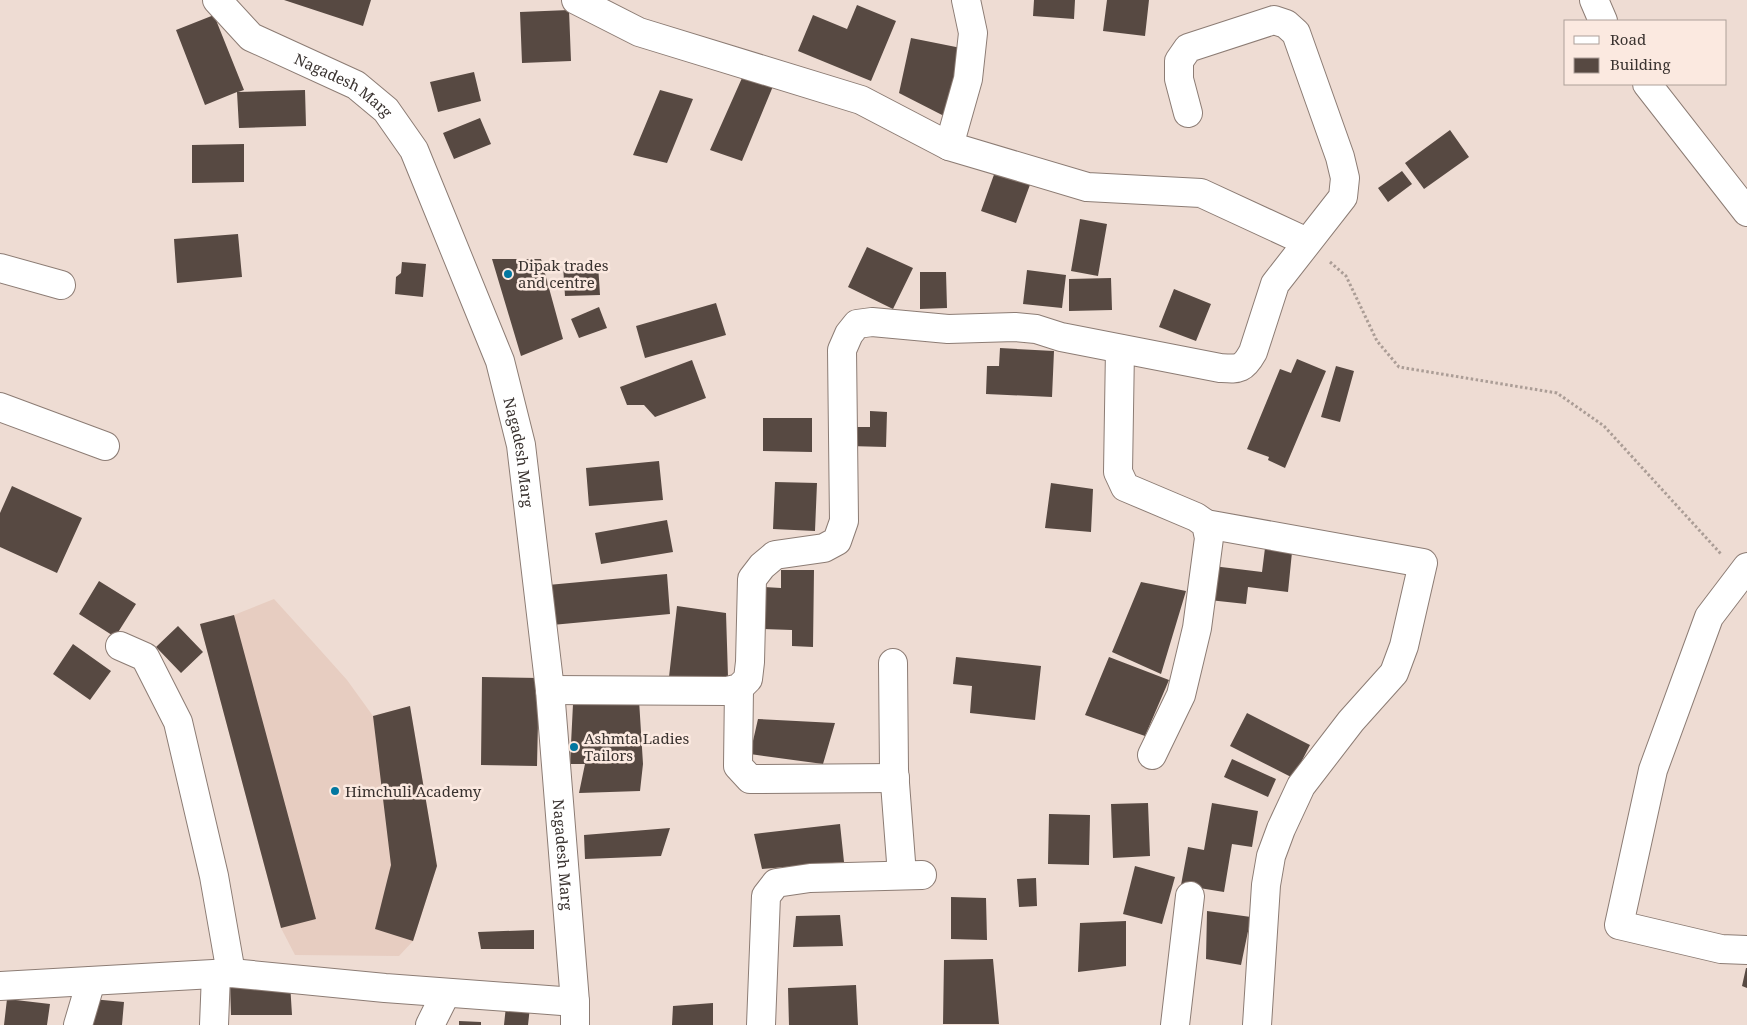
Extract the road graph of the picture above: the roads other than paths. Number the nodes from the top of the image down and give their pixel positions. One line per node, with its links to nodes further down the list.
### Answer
1 (576, 0): 8 (street)
2 (966, 0): 8 (street)
3 (1594, 0): 5 (street)
4 (218, 1): 21 (street, Nagadesh Marg)
5 (1603, 20)
6 (1648, 85): 9 (street)
7 (1188, 113): 10 (street)
8 (949, 146): 10 (street)
9 (1747, 212)
10 (1307, 242): 13 (street)
11 (0, 268): 12 (street)
12 (61, 285)
13 (1120, 349): 16 (street); 20 (street)
14 (0, 406): 15 (street)
15 (105, 446)
16 (1206, 524): 22 (street); 36 (street)
17 (1744, 572): 25 (street)
18 (120, 646): 26 (street)
19 (892, 663): 23 (street)
20 (739, 688): 21 (street); 23 (street)
21 (550, 690): 30 (street, Nagadesh Marg)
22 (1152, 756)
23 (895, 778): 34 (street)
24 (1190, 896): 35 (street)
25 (1747, 950)
26 (224, 973): 27 (street); 29 (street); 32 (street)
27 (91, 981): 28 (street); 31 (street)
28 (0, 986)
29 (446, 993): 30 (street); 33 (street)
30 (575, 1014)
31 (78, 1025)
32 (214, 1025)
33 (430, 1025)
34 (760, 1025)
35 (1175, 1025)
36 (1257, 1025)

